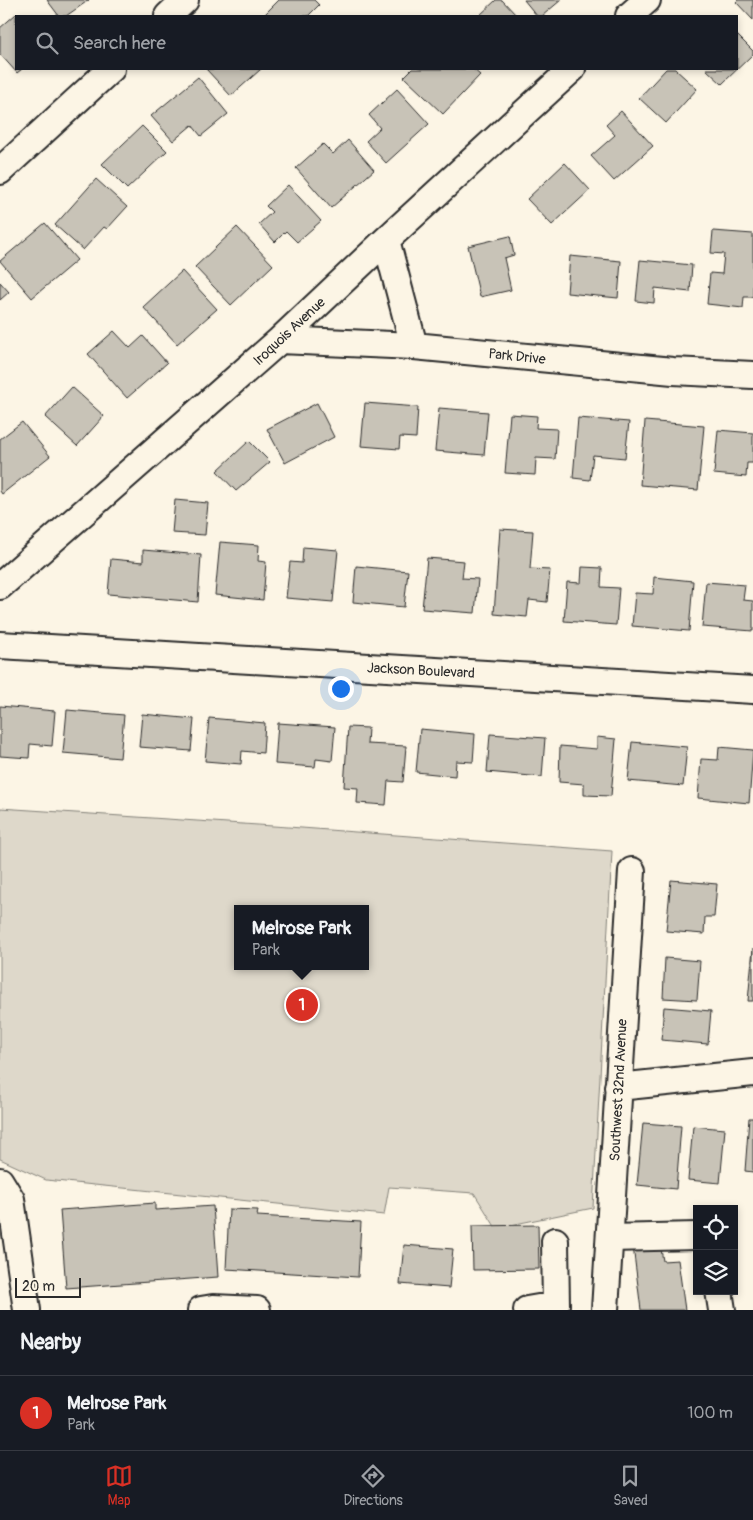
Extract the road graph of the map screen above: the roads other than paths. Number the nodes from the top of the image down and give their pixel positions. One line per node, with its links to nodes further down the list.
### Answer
1 (185, 0): 3 (street)
2 (647, 0): 4 (street)
3 (169, 15)
4 (630, 15)
5 (110, 70): 7 (street)
6 (571, 70): 8 (street, Iroquois Avenue)
7 (0, 171)
8 (386, 240): 9 (street, Iroquois Avenue); 10 (street)
9 (280, 340): 10 (street, Park Drive); 12 (street, Iroquois Avenue)
10 (414, 346): 11 (street, Park Drive)
11 (753, 375)
12 (0, 586)
13 (0, 645): 14 (street, Jackson Boulevard)
14 (753, 690)
15 (632, 871): 17 (street, Southwest 32nd Avenue)
16 (753, 1073): 17 (street)
17 (618, 1087): 20 (street, Southwest 32nd Avenue)
18 (0, 1181): 23 (street)
19 (693, 1236): 20 (street)
20 (610, 1238): 27 (street, Southwest 32nd Avenue)
21 (554, 1242): 26 (street)
22 (720, 1295): 28 (street)
23 (26, 1310)
24 (209, 1310): 25 (street)
25 (257, 1310)
26 (527, 1310)
27 (605, 1310)
28 (722, 1310)

